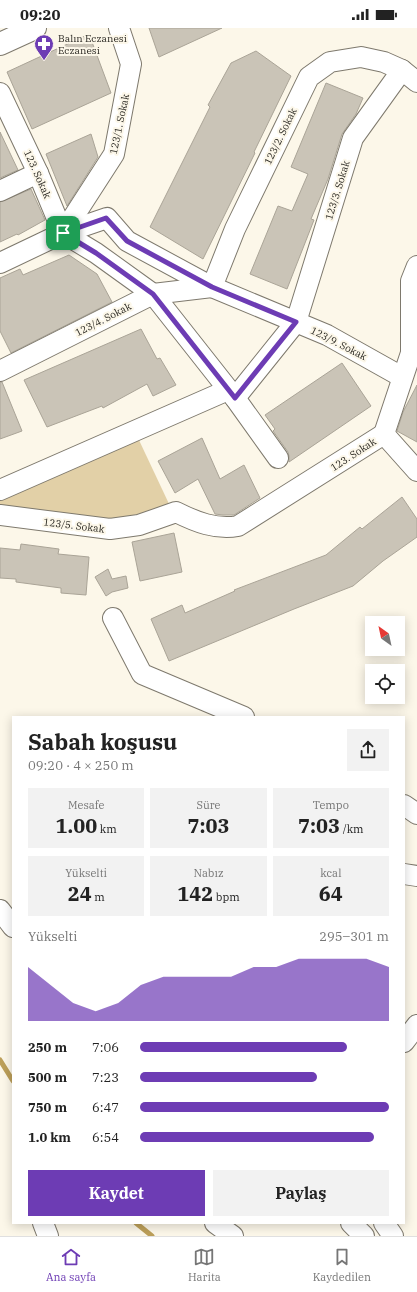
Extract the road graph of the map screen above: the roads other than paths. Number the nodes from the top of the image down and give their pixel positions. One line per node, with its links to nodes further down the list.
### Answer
1 (35, 28): 3 (main road)
2 (119, 28): 8 (street, 123/1. Sokak)
3 (0, 44)
4 (409, 76): 11 (street, 123/2. Sokak); 14 (street, 123/3. Sokak)
5 (0, 93): 6 (street, 123. Sokak)
6 (38, 173): 7 (street); 8 (street, 123. Sokak)
7 (0, 191)
8 (63, 233): 9 (street); 11 (street, 123/9. Sokak); 12 (street)
9 (0, 263)
10 (417, 266): 13 (street)
11 (212, 287): 12 (street, 123/4. Sokak); 14 (street, 123/9. Sokak)
12 (153, 294): 15 (street, 123/4. Sokak); 17 (street)
13 (414, 308): 16 (street)
14 (296, 322): 16 (street, 123/9. Sokak); 17 (street)
15 (0, 371)
16 (402, 377): 18 (street)
17 (231, 394): 19 (street); 22 (street)
18 (384, 434): 20 (street, 123. Sokak); 21 (street, 123. Sokak)
19 (278, 458)
20 (417, 471)
21 (300, 488): 23 (street, 123/5. Sokak)
22 (0, 490)
23 (0, 515)
24 (113, 618): 25 (street)
25 (242, 716)
26 (405, 806): 27 (street)
27 (417, 814)
28 (405, 874): 29 (street)
29 (417, 876)
30 (0, 910): 31 (street)
31 (12, 926)
32 (417, 1025): 33 (street)
33 (405, 1041)
34 (43, 1224): 38 (street)
35 (216, 1224): 39 (street)
36 (352, 1224): 40 (street)
37 (385, 1224): 41 (street)
38 (48, 1236)
39 (233, 1236)
40 (364, 1236)
41 (393, 1236)

